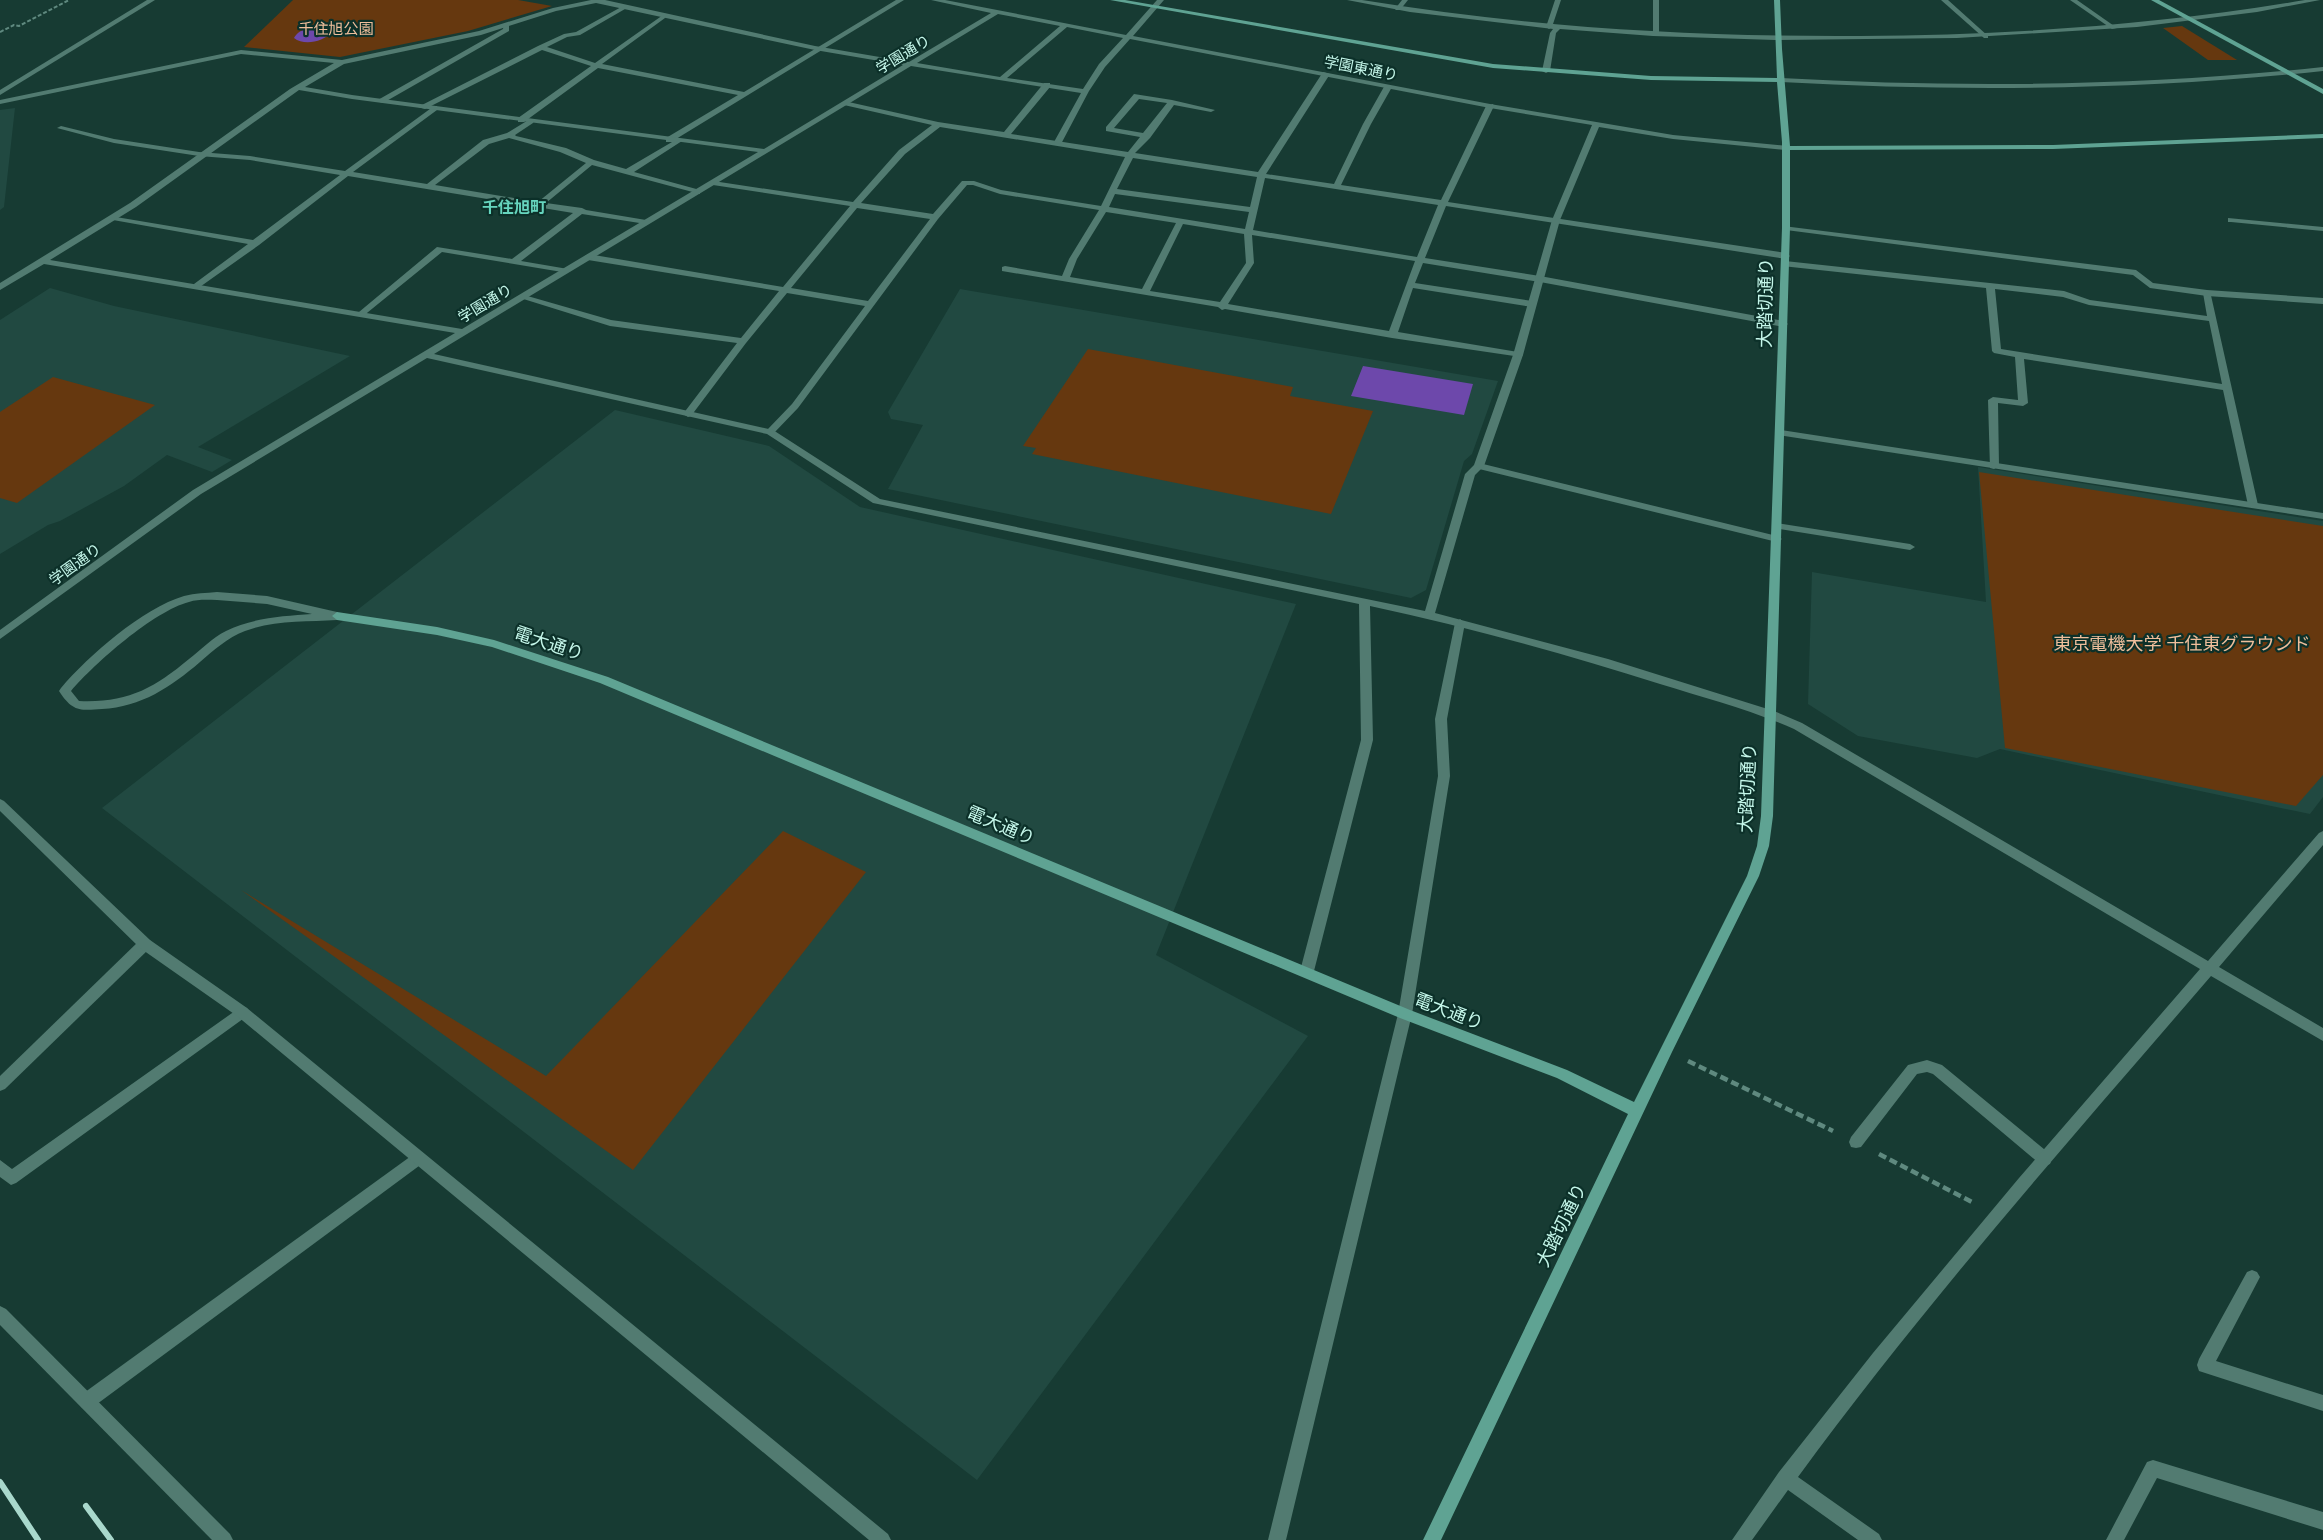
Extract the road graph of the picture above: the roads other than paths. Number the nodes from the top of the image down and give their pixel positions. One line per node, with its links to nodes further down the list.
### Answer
1 (152, 0): 46 (street)
2 (901, 0): 31 (street)
3 (934, 0): 19 (street, 学園東通り)
4 (1113, 0): 16 (street)
5 (1161, 0): 16 (street)
6 (1350, 0): 18 (street)
7 (1405, 0): 18 (street)
8 (1558, 0): 24 (street)
9 (1656, 0): 26 (street)
10 (1777, 0): 29 (street, 大踏切通り)
11 (1944, 0): 28 (street)
12 (2073, 0): 25 (street)
13 (2154, 0): 21 (street)
14 (2317, 0): 21 (street)
15 (598, 1): 17 (street); 22 (street)
16 (1154, 7): 27 (street); 36 (street)
17 (623, 8): 20 (street); 30 (street)
18 (1398, 9): 24 (street)
19 (997, 12): 23 (street, 学園東通り); 33 (street, 学園通り)
20 (663, 17): 31 (street); 34 (street)
21 (2188, 19): 25 (street); 37 (street)
22 (506, 24): 32 (street); 48 (street)
23 (1064, 26): 27 (street, 学園東通り); 39 (street)
24 (1553, 27): 26 (street); 36 (street)
25 (2114, 28): 28 (street)
26 (1656, 34): 29 (street)
27 (1129, 36): 38 (street, 学園東通り); 44 (street)
28 (1986, 37): 29 (street)
29 (1776, 39): 40 (street, 大踏切通り)
30 (540, 47): 34 (street); 53 (street)
31 (820, 49): 33 (street); 47 (street)
32 (342, 62): 43 (street); 49 (street)
33 (911, 64): 39 (street); 51 (street, 学園通り)
34 (595, 65): 47 (street); 56 (street)
35 (2323, 69): 37 (street)
36 (1546, 71): 40 (street)
37 (2287, 73): 40 (street); 45 (street)
38 (1326, 74): 42 (street, 学園東通り); 74 (street)
39 (1003, 78): 41 (street)
40 (1781, 80): 67 (street, 大踏切通り)
41 (1047, 85): 44 (street); 60 (street)
42 (1388, 87): 52 (street, 学園東通り); 77 (street)
43 (299, 88): 48 (street); 69 (street)
44 (1085, 91): 66 (street)
45 (2323, 92)
46 (0, 93)
47 (745, 94): 64 (street)
48 (380, 101): 53 (street)
49 (0, 102)
50 (1172, 102): 55 (street); 62 (street); 62 (street)
51 (847, 103): 57 (street); 68 (street, 学園通り)
52 (1490, 106): 58 (street, 学園東通り); 80 (street)
53 (422, 107): 54 (street)
54 (434, 108): 56 (street); 73 (street)
55 (1211, 110)
56 (526, 121): 61 (street); 64 (street)
57 (939, 124): 60 (street); 81 (street)
58 (1596, 124): 67 (street, 学園東通り); 88 (street)
59 (61, 128): 69 (street)
60 (1007, 134): 66 (street)
61 (510, 135): 71 (street); 76 (street)
62 (1147, 136): 70 (street)
63 (2323, 136): 67 (street)
64 (669, 140): 65 (street)
65 (678, 141): 68 (street); 72 (street)
66 (1058, 142): 70 (street)
67 (1785, 148): 92 (street, 大踏切通り)
68 (765, 151): 75 (street, 学園通り)
69 (207, 153): 73 (street); 87 (street)
70 (1130, 155): 74 (street); 78 (street)
71 (591, 162): 72 (street); 82 (street)
72 (629, 171): 79 (street)
73 (347, 174): 76 (street); 95 (street)
74 (1262, 177): 77 (street); 85 (street)
75 (713, 183): 79 (street, 学園通り); 81 (street)
76 (428, 187): 82 (street)
77 (1336, 188): 80 (street)
78 (1111, 191): 84 (street); 85 (street)
79 (697, 192): 90 (street, 学園通り)
80 (1442, 202): 88 (street); 97 (street)
81 (856, 204): 86 (street); 109 (street)
82 (539, 205): 83 (street)
83 (582, 210): 90 (street); 100 (street)
84 (1103, 210): 86 (street); 91 (street); 103 (street)
85 (1251, 210): 94 (street)
86 (935, 217): 114 (street)
87 (113, 218): 95 (street); 99 (street)
88 (1556, 220): 98 (street); 104 (street)
89 (2231, 220): 93 (street)
90 (646, 222): 96 (street, 学園通り)
91 (1180, 222): 94 (street); 111 (street)
92 (1786, 228): 98 (street, 大踏切通り); 110 (street)
93 (2323, 229)
94 (1248, 232): 97 (street); 116 (street)
95 (256, 243): 106 (street)
96 (588, 257): 102 (street, 学園通り); 109 (street)
97 (1418, 258): 104 (street); 105 (street)
98 (1786, 260): 108 (street); 119 (street, 大踏切通り)
99 (44, 261): 106 (street); 107 (street)
100 (514, 262): 102 (street); 117 (street)
101 (1005, 269): 103 (street)
102 (565, 271): 112 (street, 学園通り)
103 (1065, 279): 111 (street)
104 (1540, 279): 115 (street); 119 (street)
105 (1409, 285): 115 (street); 121 (street)
106 (197, 286): 117 (street)
107 (0, 287)
108 (1990, 287): 118 (street); 125 (street)
109 (786, 290): 114 (street); 122 (street)
110 (2206, 292): 113 (street); 118 (street)
111 (1144, 293): 116 (street)
112 (521, 297): 120 (street, 学園通り); 122 (street)
113 (2323, 301)
114 (871, 304): 128 (street)
115 (1532, 304): 124 (street)
116 (1222, 307): 121 (street)
117 (362, 314): 120 (street)
118 (2212, 319): 126 (street)
119 (1784, 324): 129 (street, 大踏切通り)
120 (463, 332): 123 (street, 学園通り)
121 (1392, 335): 124 (street)
122 (743, 341): 127 (street)
123 (426, 355): 127 (street); 141 (street, 学園通り)
124 (1518, 355): 130 (street)
125 (2019, 355): 126 (street); 131 (street)
126 (2227, 388): 132 (street)
127 (688, 414): 128 (street)
128 (770, 432): 137 (street)
129 (1781, 433): 131 (street); 134 (street, 大踏切通り)
130 (1479, 466): 135 (street); 138 (street)
131 (1994, 466): 132 (street)
132 (2253, 505): 133 (street)
133 (2323, 516)
134 (1777, 526): 135 (street, 大踏切通り); 136 (street)
135 (1777, 539): 142 (street, 大踏切通り)
136 (1910, 547)
137 (1364, 602): 138 (street); 147 (street)
138 (1429, 615): 140 (street)
139 (337, 616): 139 (street); 147 (street, 電大通り)
140 (1460, 623): 142 (street); 149 (street)
141 (0, 635)
142 (1770, 714): 146 (street); 152 (street, 大踏切通り)
143 (0, 804): 145 (street)
144 (2323, 836): 146 (street)
145 (145, 944): 148 (street); 151 (street)
146 (2210, 970): 150 (street); 155 (street)
147 (1307, 971): 149 (street, 電大通り)
148 (242, 1012): 154 (street); 156 (street)
149 (1405, 1014): 152 (street, 電大通り); 165 (street)
150 (2323, 1035)
151 (0, 1085)
152 (1637, 1111): 166 (street, 大踏切通り)
153 (1856, 1142): 155 (street)
154 (417, 1158): 159 (street); 164 (street)
155 (2045, 1159): 161 (street)
156 (0, 1167)
157 (2252, 1277): 160 (street)
158 (0, 1314): 159 (street)
159 (87, 1401): 163 (street)
160 (2323, 1403)
161 (1785, 1478): 167 (street); 168 (street)
162 (2323, 1521): 169 (street)
163 (224, 1540)
164 (882, 1540)
165 (1278, 1540)
166 (1432, 1540)
167 (1741, 1540)
168 (1873, 1540)
169 (2115, 1540)

